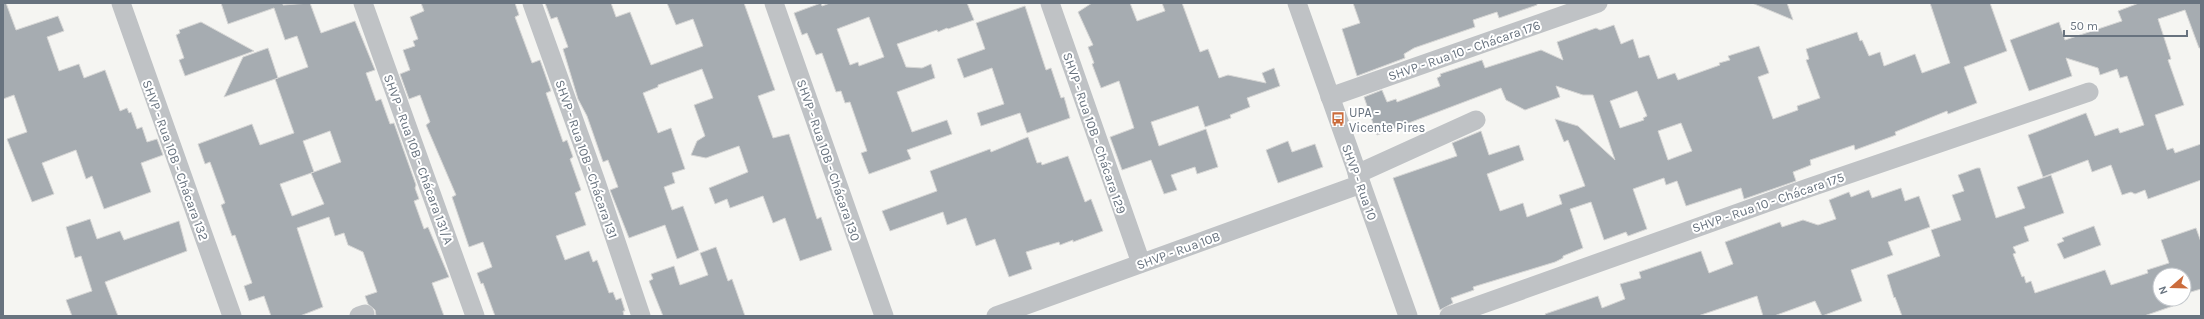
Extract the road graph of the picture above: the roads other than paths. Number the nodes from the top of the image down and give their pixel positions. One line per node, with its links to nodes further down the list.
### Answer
1 (121, 3): 14 (street, SHVP - Rua 10B - Chácara 132)
2 (363, 3): 15 (street, SHVP - Rua 10B - Chácara 131/A)
3 (532, 3): 16 (street, SHVP - Rua 10B - Chácara 131)
4 (774, 3): 17 (street, SHVP - Rua 10B - Chácara 130)
5 (1050, 3): 12 (street, SHVP - Rua 10B - Chácara 129)
6 (1297, 3): 9 (street, SHVP - Rua 10)
7 (1598, 3): 9 (street, SHVP - Rua 10 - Chácara 176)
8 (2089, 92): 20 (street, SHVP - Rua 10 - Chácara 175)
9 (1330, 97): 11 (street, SHVP - Rua 10)
10 (1476, 120): 11 (street, SHVP - Rua 10B)
11 (1359, 179): 12 (street, SHVP - Rua 10B); 19 (street, SHVP - Rua 10)
12 (1141, 264): 13 (street, SHVP - Rua 10B)
13 (1035, 310): 18 (street, SHVP - Rua 10B)
14 (232, 316)
15 (475, 316)
16 (641, 316)
17 (884, 316)
18 (996, 316)
19 (1408, 316)
20 (1449, 316)

